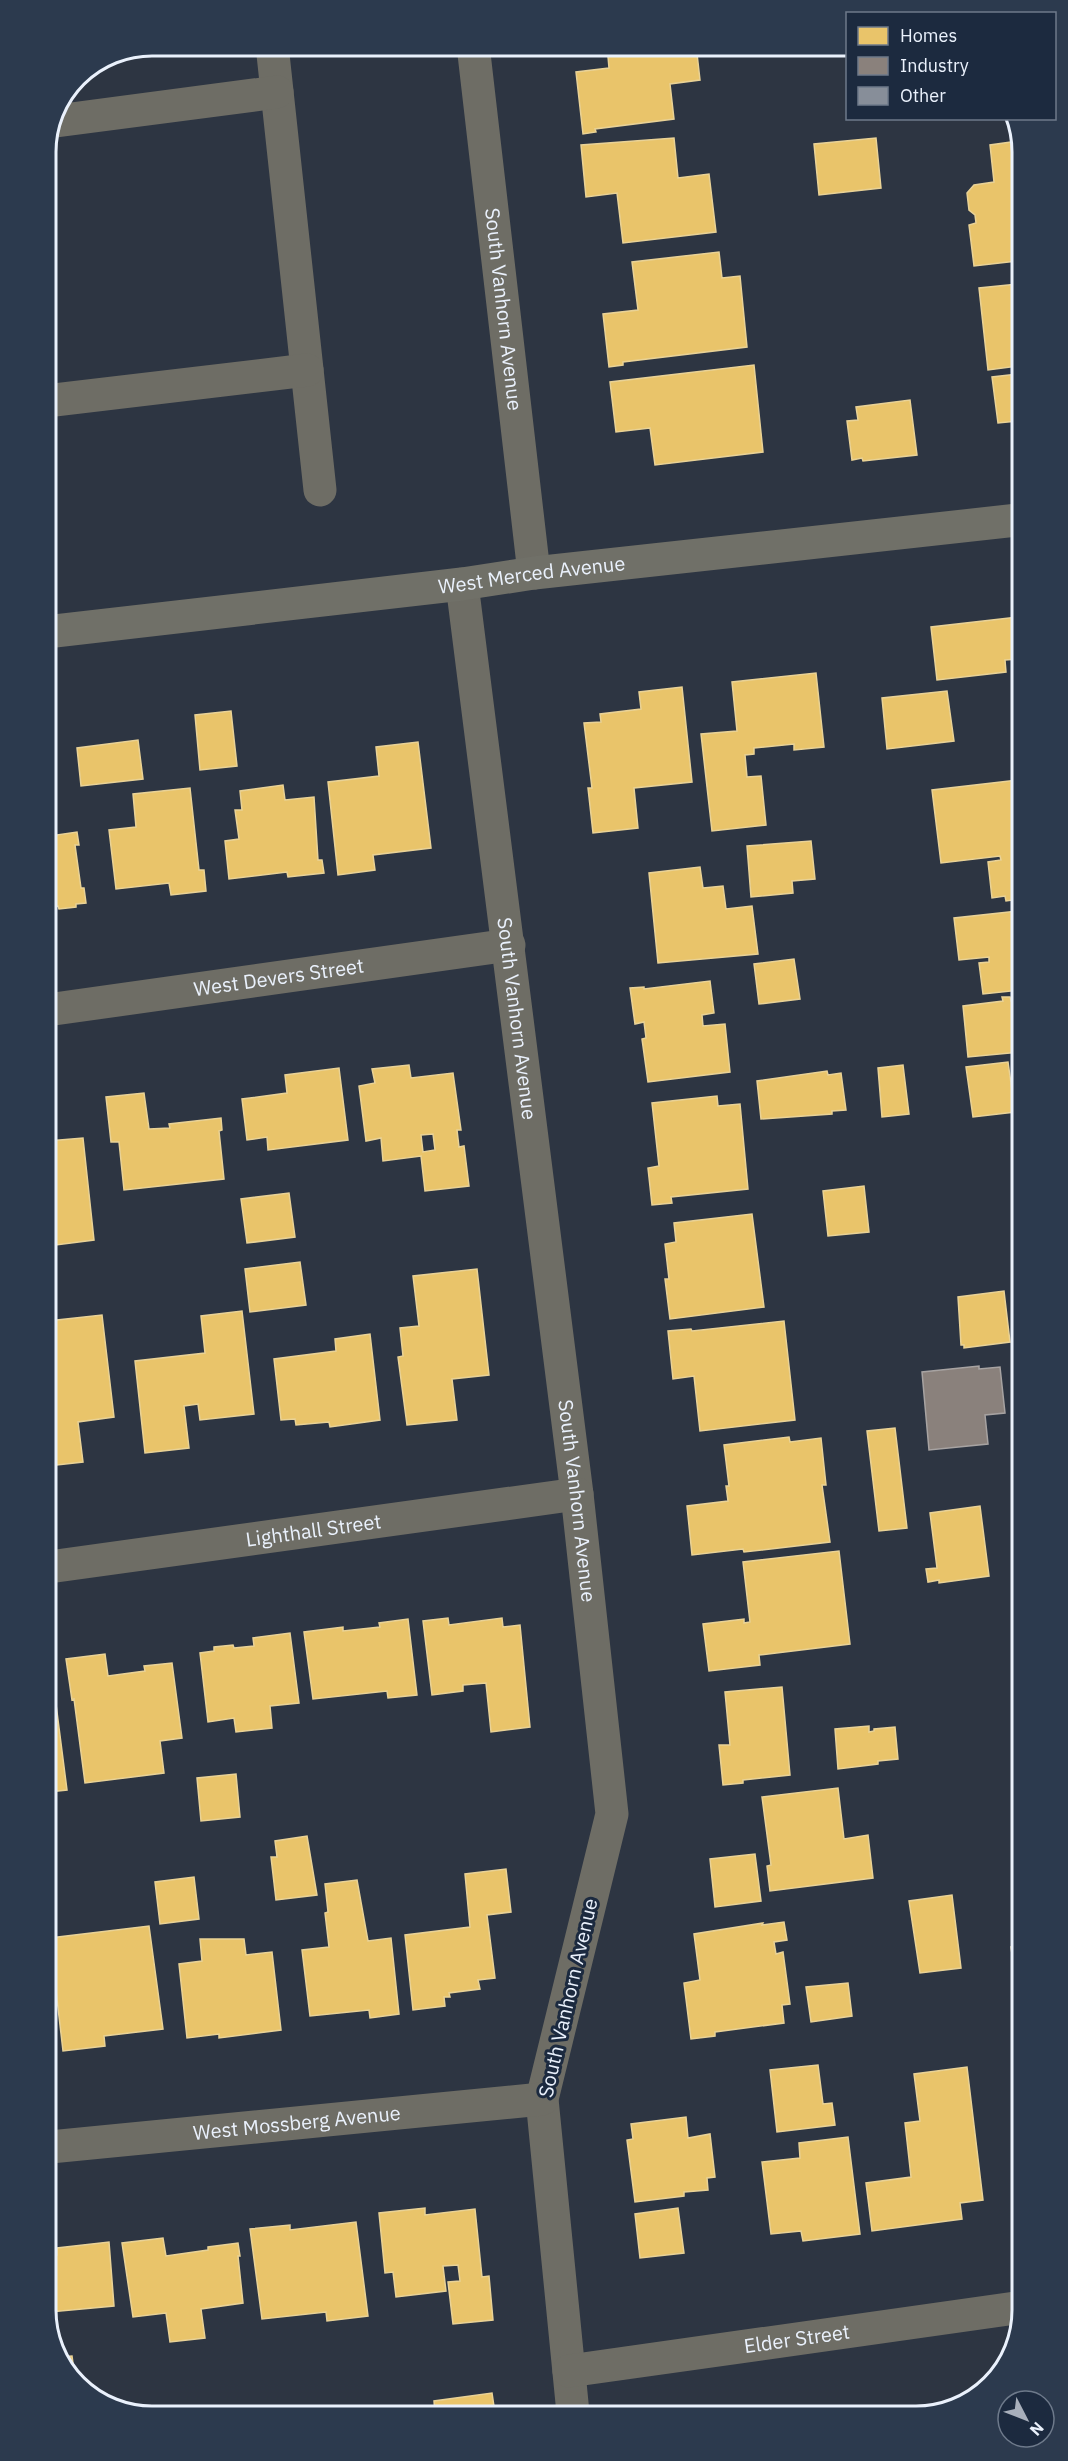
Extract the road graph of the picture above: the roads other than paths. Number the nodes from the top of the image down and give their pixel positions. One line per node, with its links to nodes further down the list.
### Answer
1 (273, 56): 3 (street)
2 (474, 56): 9 (street, South Vanhorn Avenue)
3 (277, 92): 4 (street); 5 (street)
4 (61, 120)
5 (307, 370): 6 (street); 7 (street)
6 (56, 400)
7 (320, 490)
8 (1012, 521): 9 (street, West Merced Avenue)
9 (534, 573): 10 (street, West Merced Avenue)
10 (462, 584): 11 (street, West Merced Avenue); 12 (street, South Vanhorn Avenue)
11 (56, 631)
12 (509, 945): 13 (street, West Devers Street); 14 (street, South Vanhorn Avenue)
13 (56, 1009)
14 (577, 1494): 15 (street, Lighthall Street); 16 (street, South Vanhorn Avenue)
15 (56, 1566)
16 (542, 2099): 17 (street, West Mossberg Avenue); 19 (street, South Vanhorn Avenue)
17 (56, 2146)
18 (1012, 2309): 19 (street, Elder Street)
19 (569, 2371): 20 (street, South Vanhorn Avenue)
20 (572, 2406)

